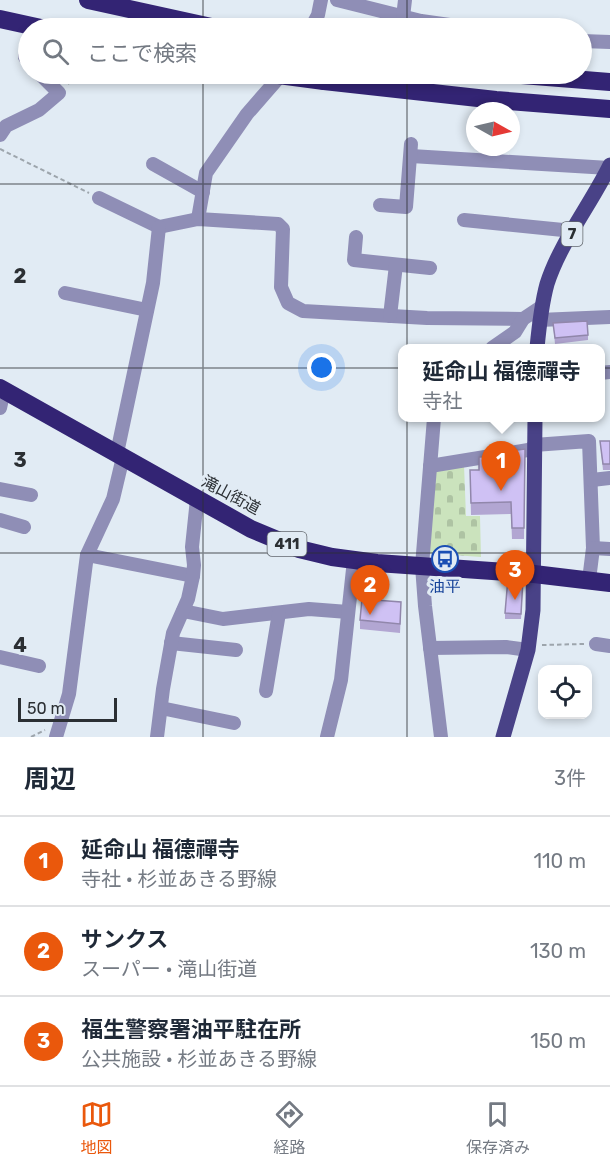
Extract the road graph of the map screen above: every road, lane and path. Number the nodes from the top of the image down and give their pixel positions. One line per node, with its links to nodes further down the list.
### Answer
1 (88, 0): 5 (highway, bridge)
2 (321, 0): 7 (street)
3 (337, 0): 8 (street)
4 (405, 0): 8 (street)
5 (105, 3): 6 (highway, bridge)
6 (172, 18)
7 (316, 18)
8 (403, 18)
9 (0, 19): 10 (highway)
10 (18, 23)
11 (0, 32): 12 (highway)
12 (18, 34)
13 (592, 41): 14 (street)
14 (610, 42)
15 (592, 81): 16 (highway)
16 (610, 82)
17 (50, 84): 21 (street)
18 (273, 84): 25 (street)
19 (351, 84): 20 (highway, bridge)
20 (610, 109)
21 (0, 135)
22 (0, 149): 26 (path)
23 (153, 164): 25 (street)
24 (609, 166): 27 (street); 31 (main road, 7)
25 (203, 192): 28 (street)
26 (99, 198): 30 (street)
27 (380, 205)
28 (198, 219): 30 (street); 38 (street)
29 (464, 220): 31 (street)
30 (159, 227): 36 (street)
31 (573, 231): 37 (main road, 7)
32 (356, 237): 33 (street)
33 (396, 265): 34 (street); 38 (street)
34 (430, 268)
35 (65, 293): 36 (street)
36 (147, 310): 47 (street)
37 (540, 313): 39 (street); 40 (street); 42 (main road, 7)
38 (390, 315): 40 (street)
39 (610, 317)
40 (523, 319): 41 (street)
41 (498, 344)
42 (537, 344)
43 (1, 396): 47 (highway, 滝山街道 / 411)
44 (434, 422): 48 (street)
45 (535, 422): 46 (main road)
46 (534, 447): 48 (street); 50 (street); 61 (main road)
47 (120, 455): 53 (highway, 滝山街道 / 411); 58 (street)
48 (430, 466): 60 (street)
49 (610, 478): 50 (street)
50 (592, 480): 56 (street)
51 (0, 489): 52 (street)
52 (31, 495)
53 (197, 499): 59 (highway, 滝山街道 / 411); 62 (street)
54 (0, 520): 55 (street)
55 (24, 527)
56 (593, 548): 57 (street); 63 (street)
57 (610, 549)
58 (87, 555): 62 (street); 79 (street)
59 (354, 560): 60 (highway, 滝山街道 / 411); 66 (street)
60 (422, 566): 61 (highway, 滝山街道 / 411); 71 (street)
61 (534, 574): 63 (highway, 滝山街道 / 411); 72 (main road)
62 (193, 576): 65 (street)
63 (589, 580): 64 (highway, 滝山街道 / 411)
64 (610, 583)
65 (183, 611): 67 (street); 68 (street)
66 (348, 612): 67 (street); 81 (street)
67 (279, 613): 76 (street)
68 (171, 643): 73 (street); 77 (street)
69 (596, 644): 70 (street); 72 (path)
70 (610, 646)
71 (430, 648): 72 (street); 82 (street)
72 (529, 648): 83 (main road)
73 (236, 650)
74 (0, 657): 75 (street)
75 (39, 666)
76 (266, 691)
77 (161, 708): 78 (street); 80 (street)
78 (234, 723)
79 (56, 737)
80 (157, 737)
81 (327, 737)
82 (441, 737)
83 (503, 737)

